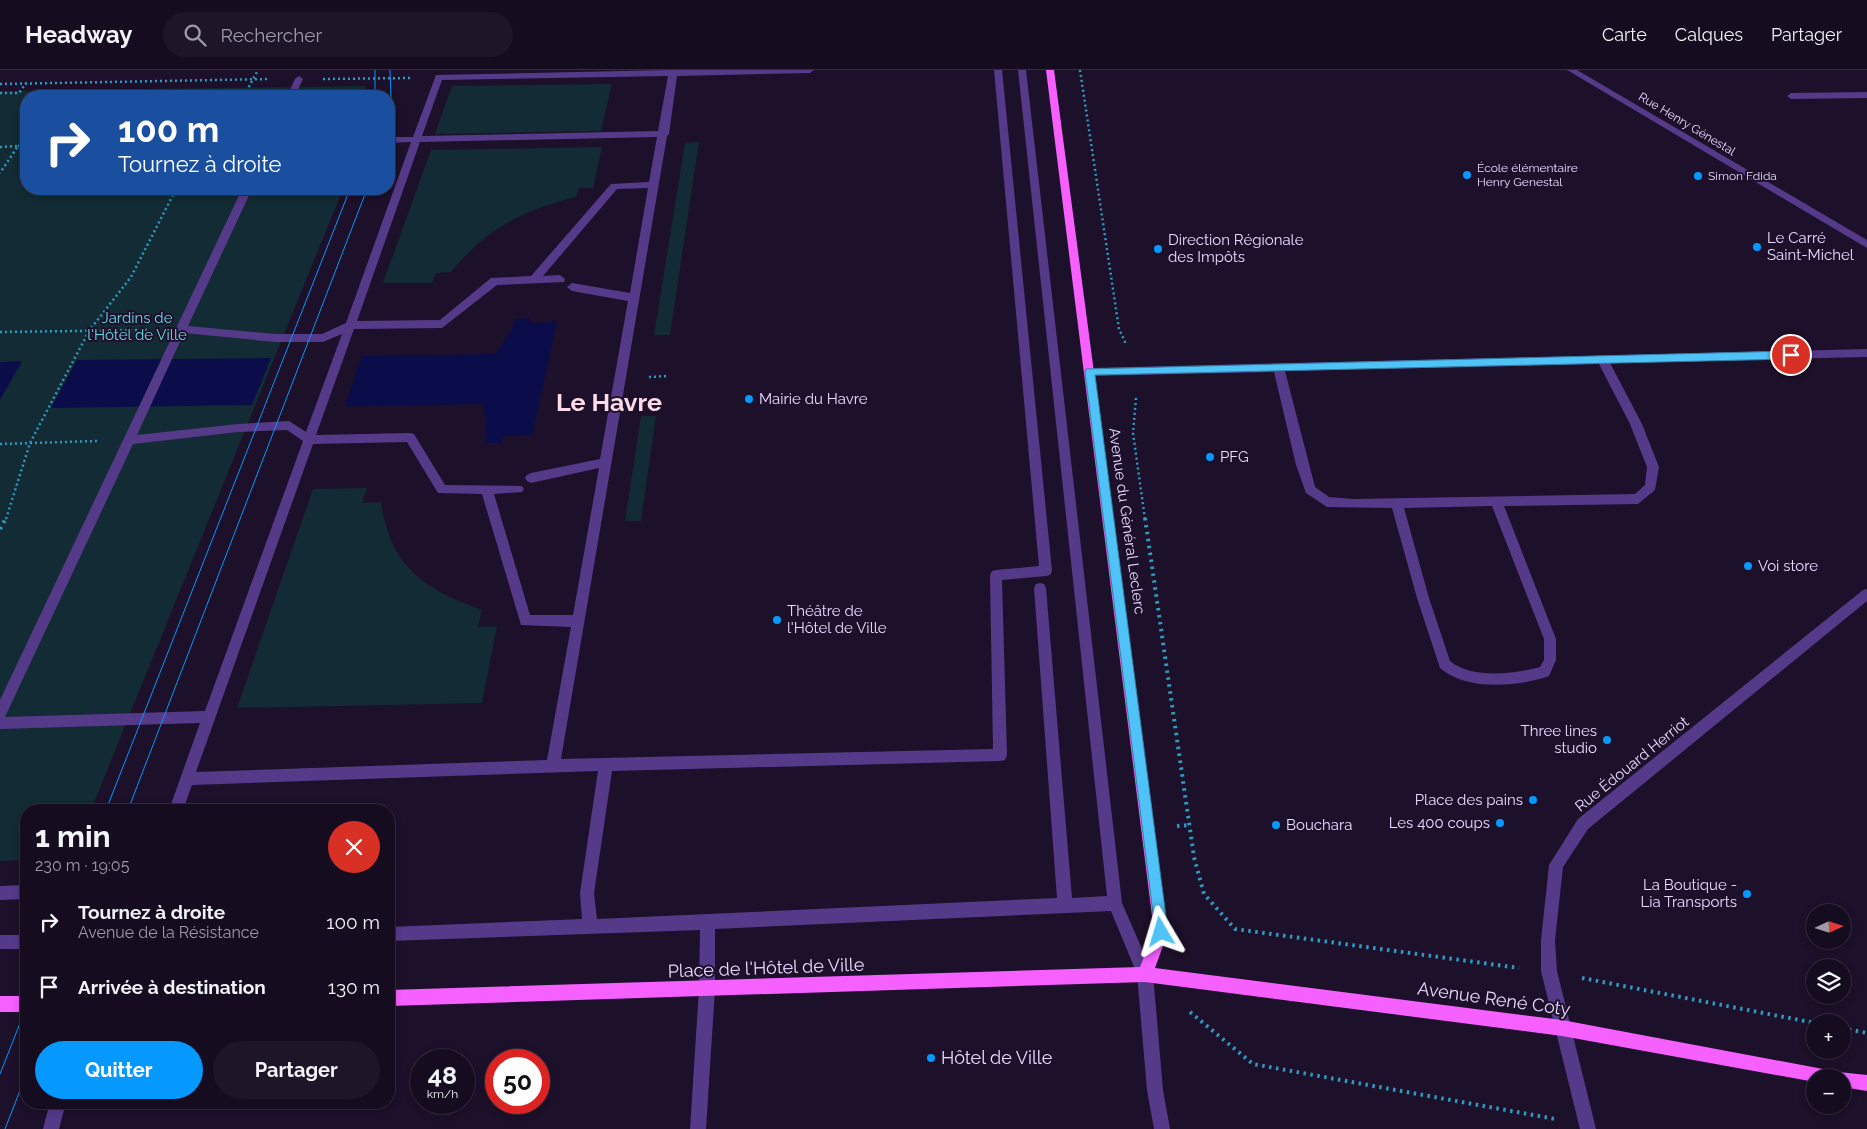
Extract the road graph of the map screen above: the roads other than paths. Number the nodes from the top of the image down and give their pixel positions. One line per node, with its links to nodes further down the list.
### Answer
1 (810, 70): 6 (street)
2 (998, 70): 41 (street)
3 (1022, 70): 47 (street)
4 (1050, 70): 26 (main road, Avenue du Général Leclerc)
5 (1571, 70): 16 (street, Rue Henry Génestal)
6 (673, 71): 11 (street); 13 (street)
7 (299, 79): 8 (street)
8 (294, 90)
9 (1867, 94): 10 (street)
10 (1791, 96)
11 (664, 134): 13 (street); 14 (street)
12 (395, 140): 13 (street)
13 (416, 140): 21 (street)
14 (655, 185): 17 (street); 20 (street)
15 (244, 195): 22 (street)
16 (1867, 245)
17 (534, 280): 18 (street); 21 (street)
18 (560, 280)
19 (572, 287): 20 (street)
20 (635, 298): 29 (street)
21 (350, 325): 22 (street); 28 (street)
22 (181, 329): 27 (street)
23 (1867, 354): 24 (street)
24 (1602, 359): 25 (street); 33 (street)
25 (1278, 366): 26 (street); 34 (street)
26 (1090, 372): 54 (main road, Avenue du Général Leclerc)
27 (129, 440): 28 (street); 38 (street)
28 (309, 440): 32 (street); 39 (street)
29 (606, 462): 30 (street); 37 (street)
30 (532, 478)
31 (518, 489): 32 (street)
32 (487, 490): 37 (street)
33 (1496, 502): 34 (street); 34 (street)
34 (1397, 504)
35 (1040, 588): 48 (street)
36 (1866, 598): 59 (street, Rue Édouard Herriot)
37 (578, 621): 42 (street)
38 (0, 714)
39 (209, 717): 40 (street); 43 (street)
40 (0, 723)
41 (606, 765): 42 (street); 50 (street)
42 (553, 766): 43 (street)
43 (187, 779): 44 (street)
44 (178, 804)
45 (20, 892): 46 (street)
46 (0, 893)
47 (1115, 903): 48 (street); 54 (street)
48 (1064, 905): 49 (street)
49 (708, 922): 50 (street); 55 (street)
50 (590, 927): 51 (street)
51 (395, 934)
52 (0, 942): 53 (street)
53 (20, 942)
54 (1145, 974): 55 (main road, Place de l'Hôtel de Ville); 59 (main road, Avenue René Coty); 67 (street)
55 (707, 989): 56 (main road, Place de l'Hôtel de Ville); 66 (street)
56 (395, 998)
57 (0, 1004): 58 (main road)
58 (20, 1004)
59 (1562, 1028): 60 (main road, Avenue René Coty); 64 (street, Rue Édouard Herriot)
60 (1806, 1073)
61 (1851, 1081): 62 (main road)
62 (1867, 1084)
63 (56, 1109): 65 (street)
64 (1587, 1127)
65 (51, 1129)
66 (698, 1129)
67 (1162, 1129)

